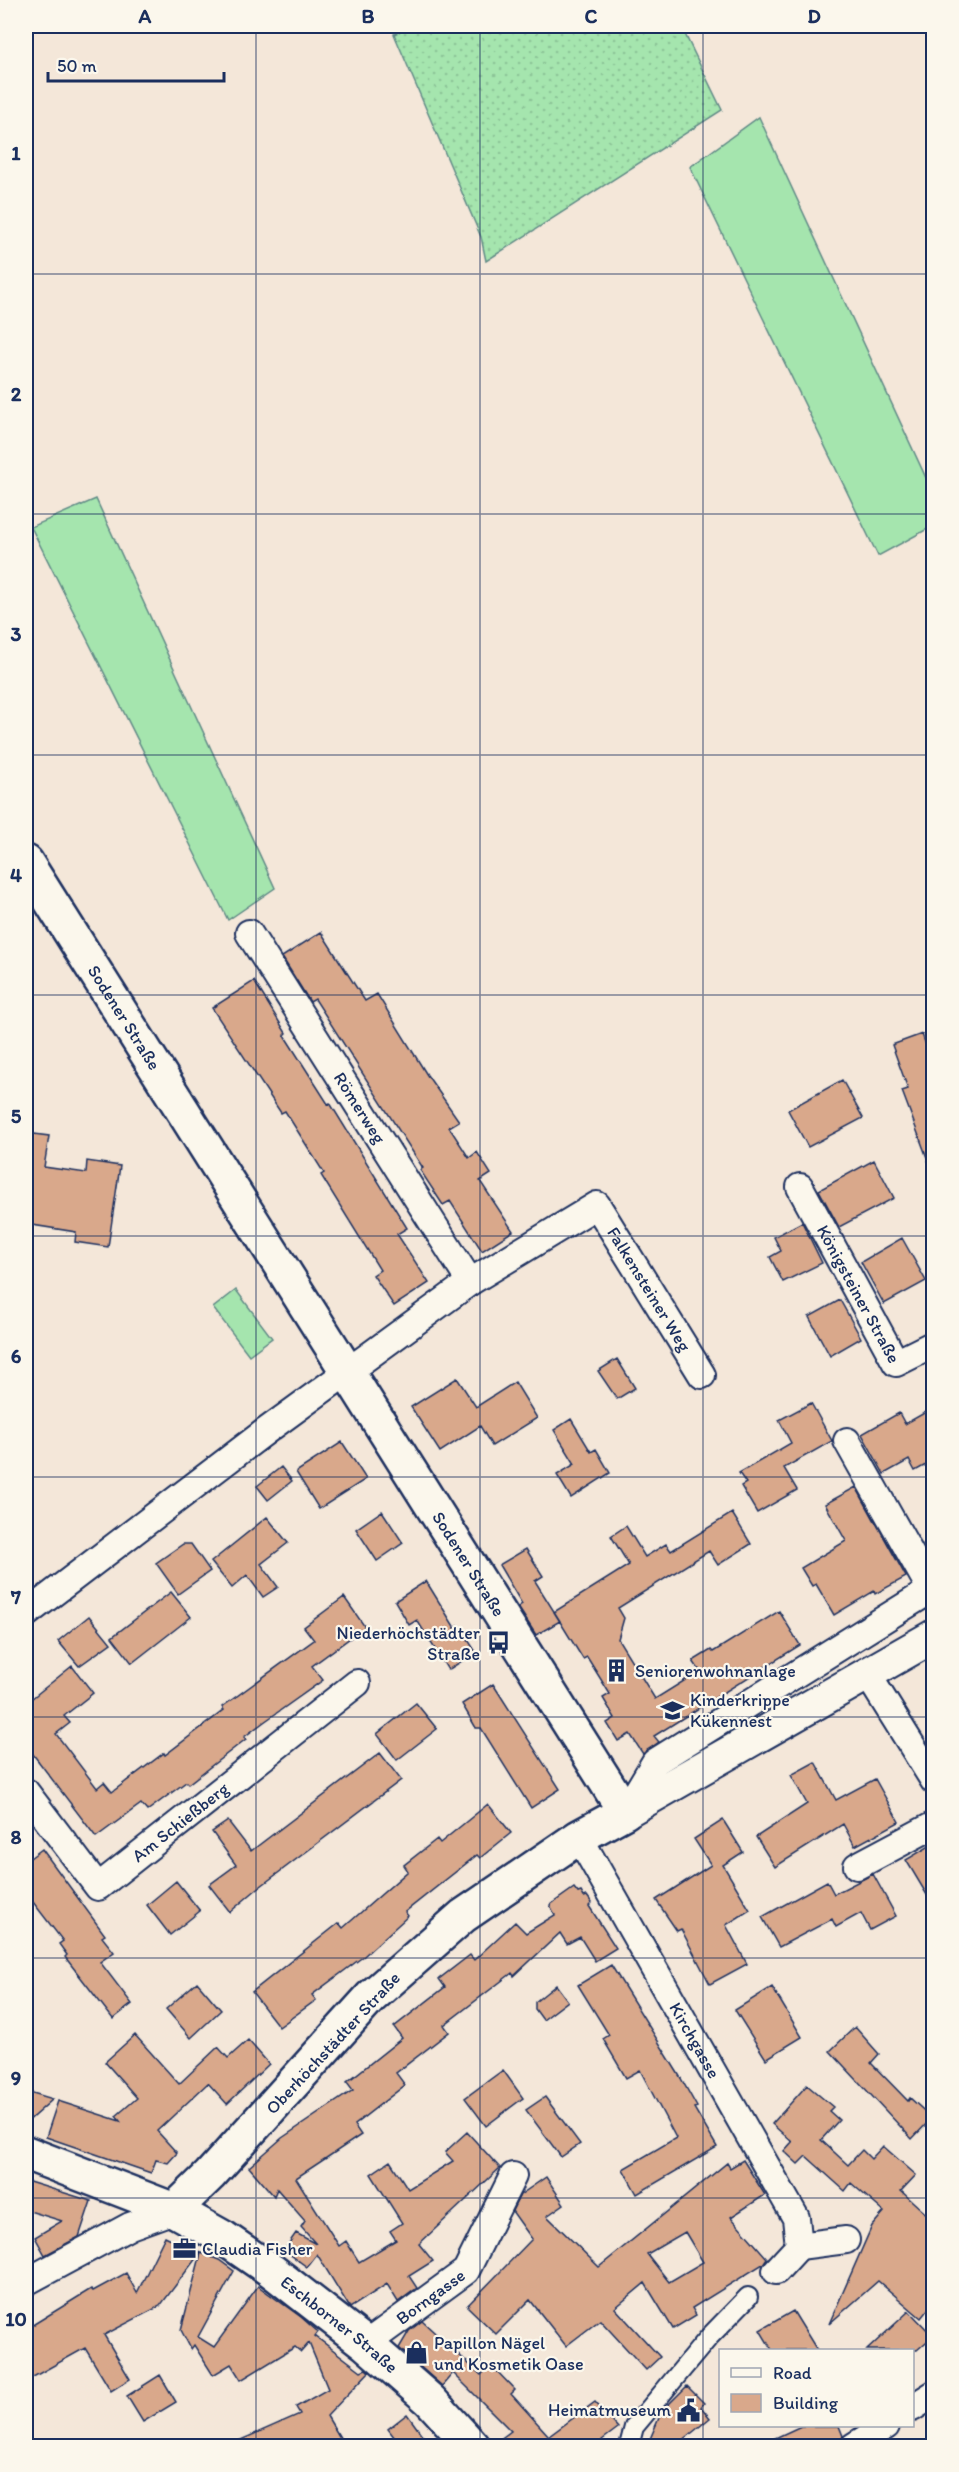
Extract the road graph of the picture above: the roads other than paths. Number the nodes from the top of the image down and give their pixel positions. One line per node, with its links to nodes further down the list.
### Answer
1 (26, 862): 6 (main road, Sodener Straße)
2 (249, 933): 4 (street, Römerweg)
3 (800, 1187): 5 (street, Königsteiner Straße)
4 (470, 1282): 6 (street); 7 (street, Falkensteiner Weg)
5 (933, 1344)
6 (339, 1359): 10 (street); 16 (main road, Sodener Straße)
7 (702, 1375)
8 (847, 1441): 9 (street)
9 (932, 1589): 16 (street)
10 (26, 1614)
11 (933, 1636): 12 (street)
12 (868, 1675): 14 (street); 16 (street)
13 (357, 1683): 15 (street, Am Schießberg)
14 (933, 1780)
15 (26, 1792)
16 (624, 1812): 18 (main road, Oberhöchstädter Straße)
17 (933, 1825): 19 (street)
18 (579, 1837): 22 (main road, Oberhöchstädter Straße); 24 (street, Kirchgasse)
19 (856, 1866)
20 (26, 2153): 22 (main road, Eschborner Straße)
21 (513, 2176): 28 (street, Borngasse)
22 (174, 2210): 26 (street); 28 (main road, Eschborner Straße)
23 (846, 2240): 24 (street)
24 (799, 2246): 25 (street)
25 (776, 2271)
26 (26, 2282)
27 (748, 2297): 33 (street)
28 (366, 2344): 32 (main road, Eschborner Straße)
29 (933, 2394): 30 (street)
30 (914, 2407)
31 (884, 2427): 34 (street)
32 (472, 2446)
33 (629, 2446)
34 (854, 2446)

